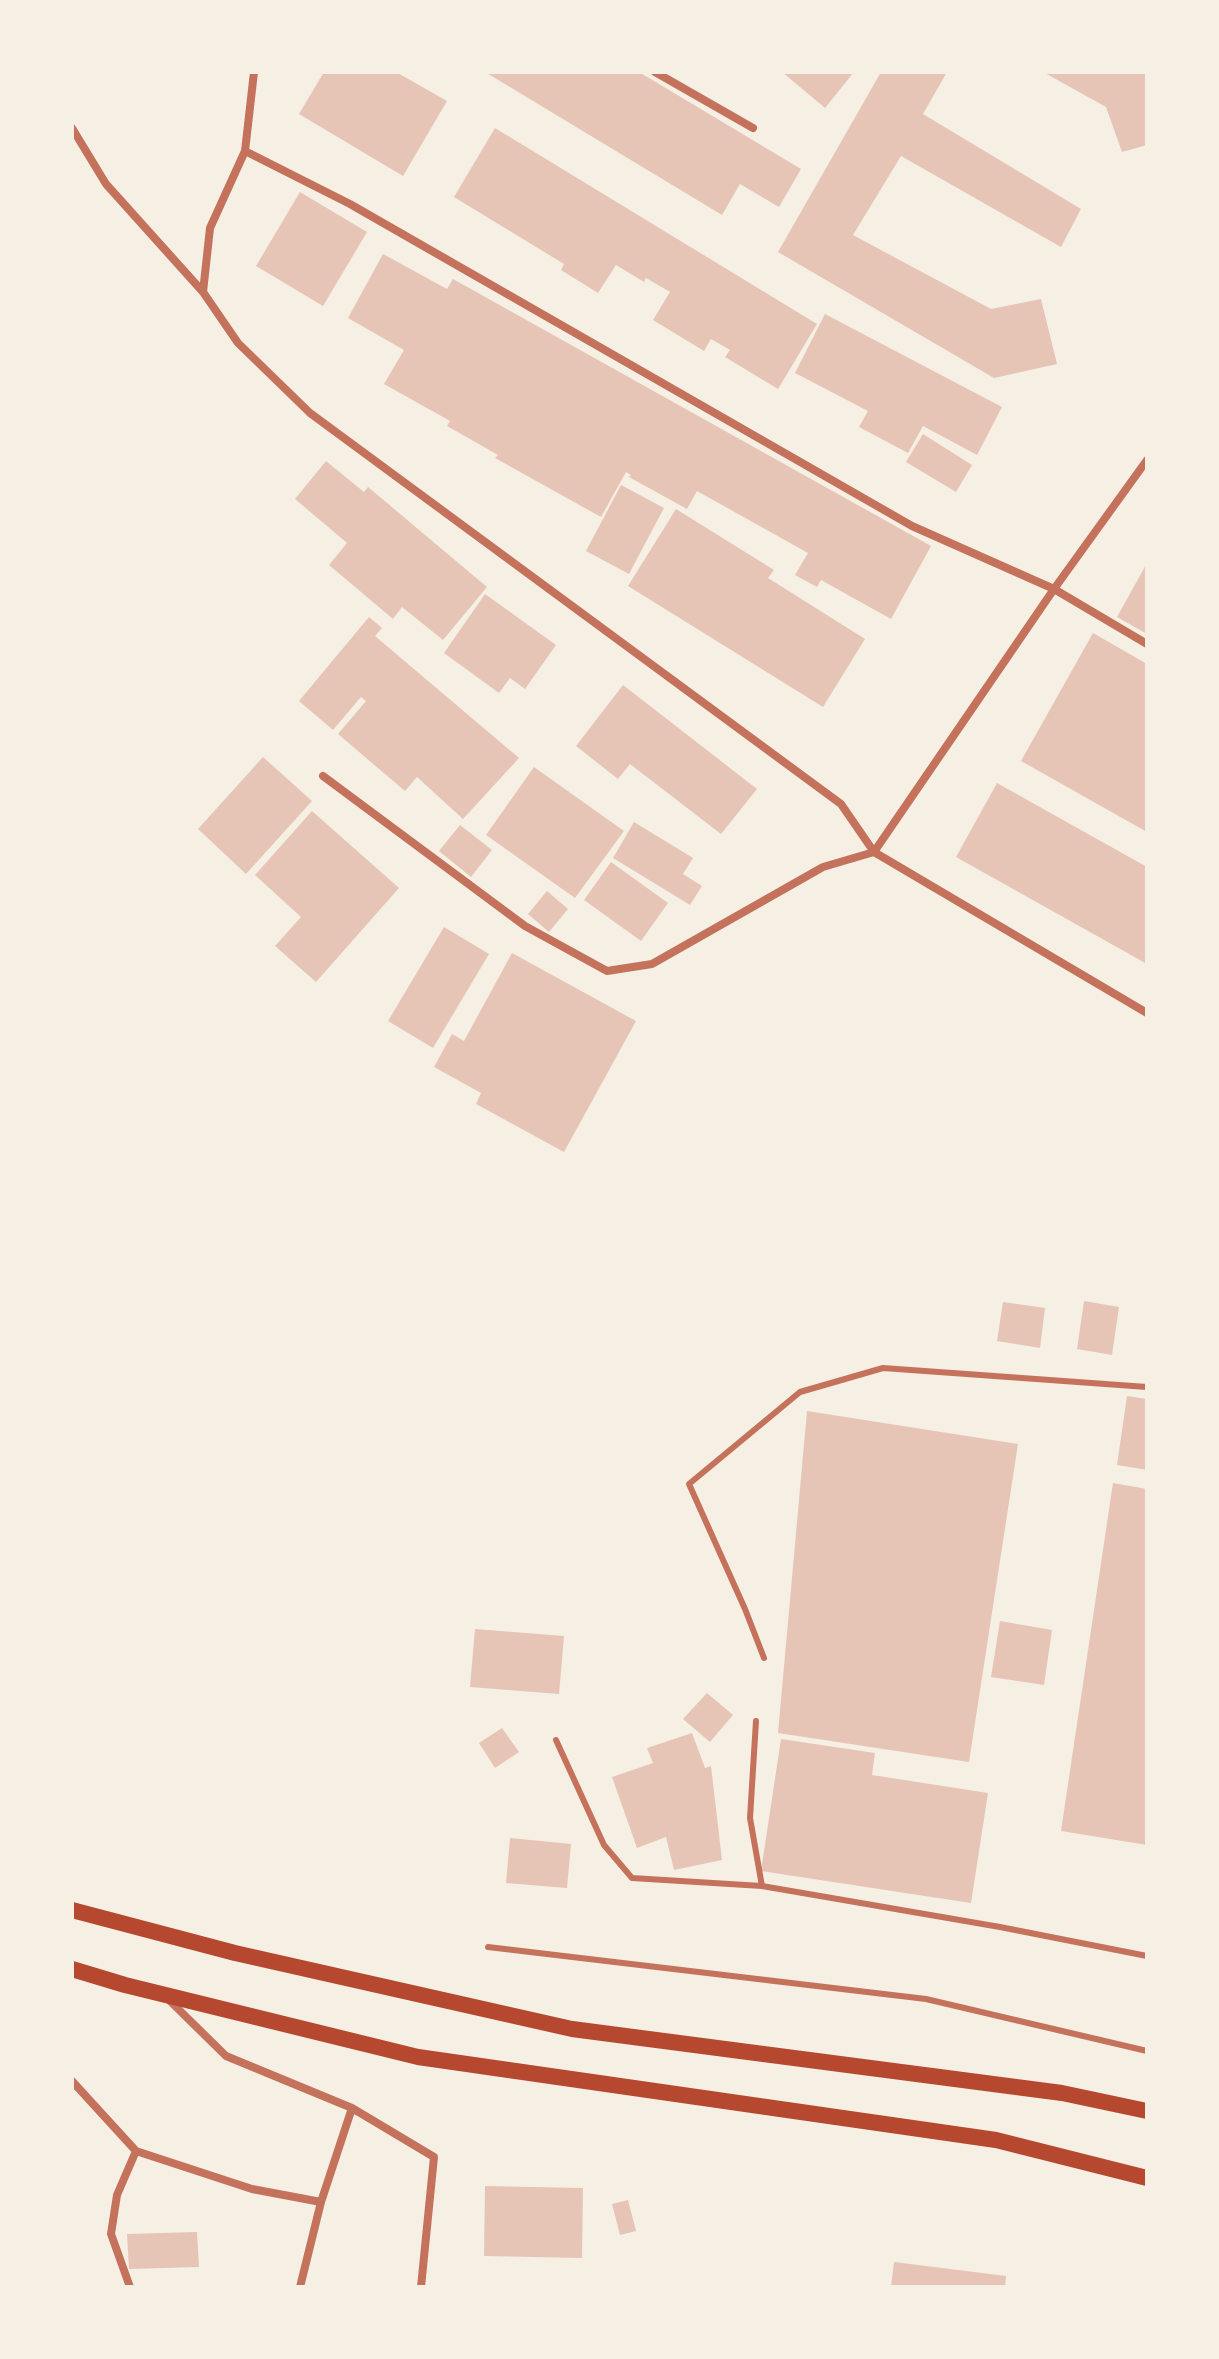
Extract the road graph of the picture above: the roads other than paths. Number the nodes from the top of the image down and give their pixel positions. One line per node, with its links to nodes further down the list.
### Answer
1 (254, 72): 5 (street)
2 (655, 72): 4 (street)
3 (72, 128): 6 (street)
4 (753, 128)
5 (245, 151): 6 (street); 8 (street)
6 (203, 292): 11 (street)
7 (1147, 460): 8 (street)
8 (1054, 589): 9 (street); 11 (street)
9 (1147, 644)
10 (323, 776): 11 (street)
11 (874, 852): 12 (street)
12 (1147, 1013)
13 (1147, 1387): 14 (lane)
14 (764, 1658)
15 (756, 1721): 17 (lane)
16 (556, 1740): 17 (lane)
17 (762, 1886): 20 (lane)
18 (72, 1910): 26 (main road)
19 (488, 1947): 23 (lane)
20 (1147, 1956)
21 (72, 1969): 22 (main road)
22 (164, 1995): 25 (street); 28 (main road)
23 (1147, 2051)
24 (72, 2081): 27 (street)
25 (352, 2108): 29 (street); 32 (street)
26 (1147, 2111)
27 (136, 2151): 29 (street); 30 (street)
28 (1147, 2178)
29 (321, 2202): 31 (street)
30 (130, 2287)
31 (300, 2287)
32 (421, 2287)

